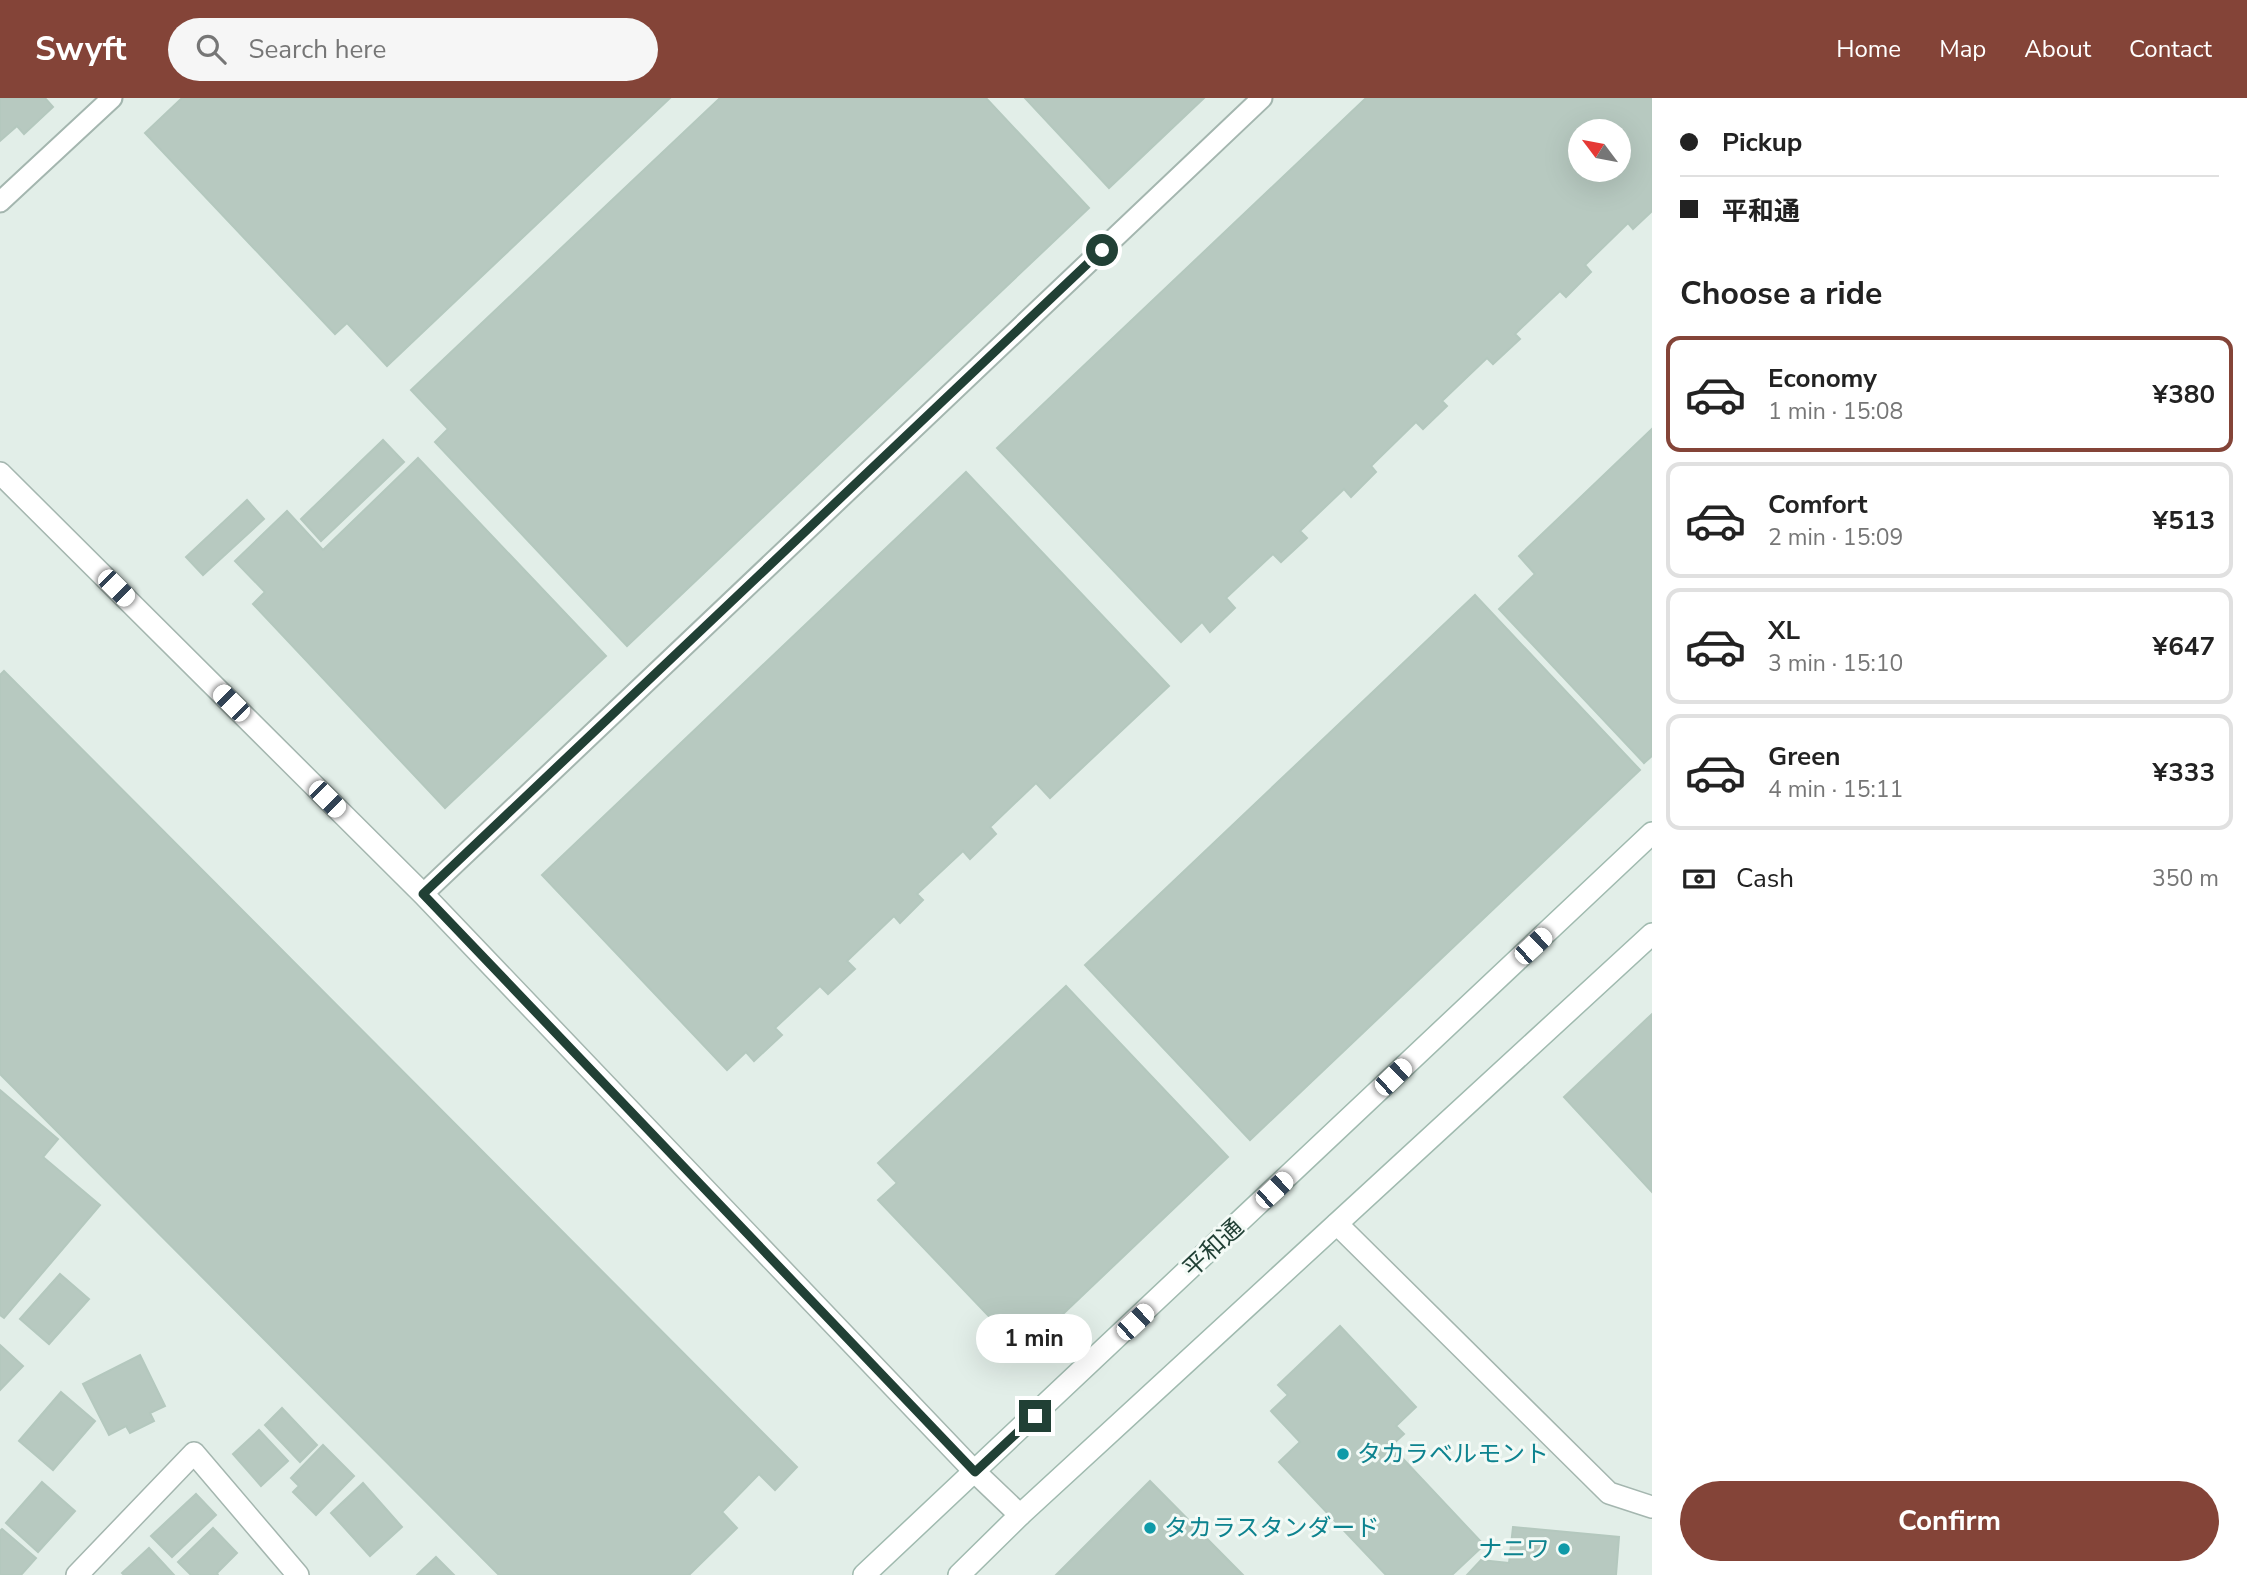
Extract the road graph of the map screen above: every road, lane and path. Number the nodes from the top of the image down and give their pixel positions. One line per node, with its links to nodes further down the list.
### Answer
1 (112, 98): 3 (lane)
2 (1262, 98): 6 (lane)
3 (0, 202)
4 (0, 472): 6 (street)
5 (1652, 833): 9 (street, 平和通)
6 (423, 894): 9 (street)
7 (1652, 934): 8 (street)
8 (1337, 1224): 10 (street); 11 (street)
9 (975, 1472): 11 (street); 14 (street, 平和通)
10 (1652, 1507)
11 (1020, 1516): 15 (street)
12 (77, 1575): 13 (street)
13 (298, 1575)
14 (864, 1575)
15 (959, 1575)

